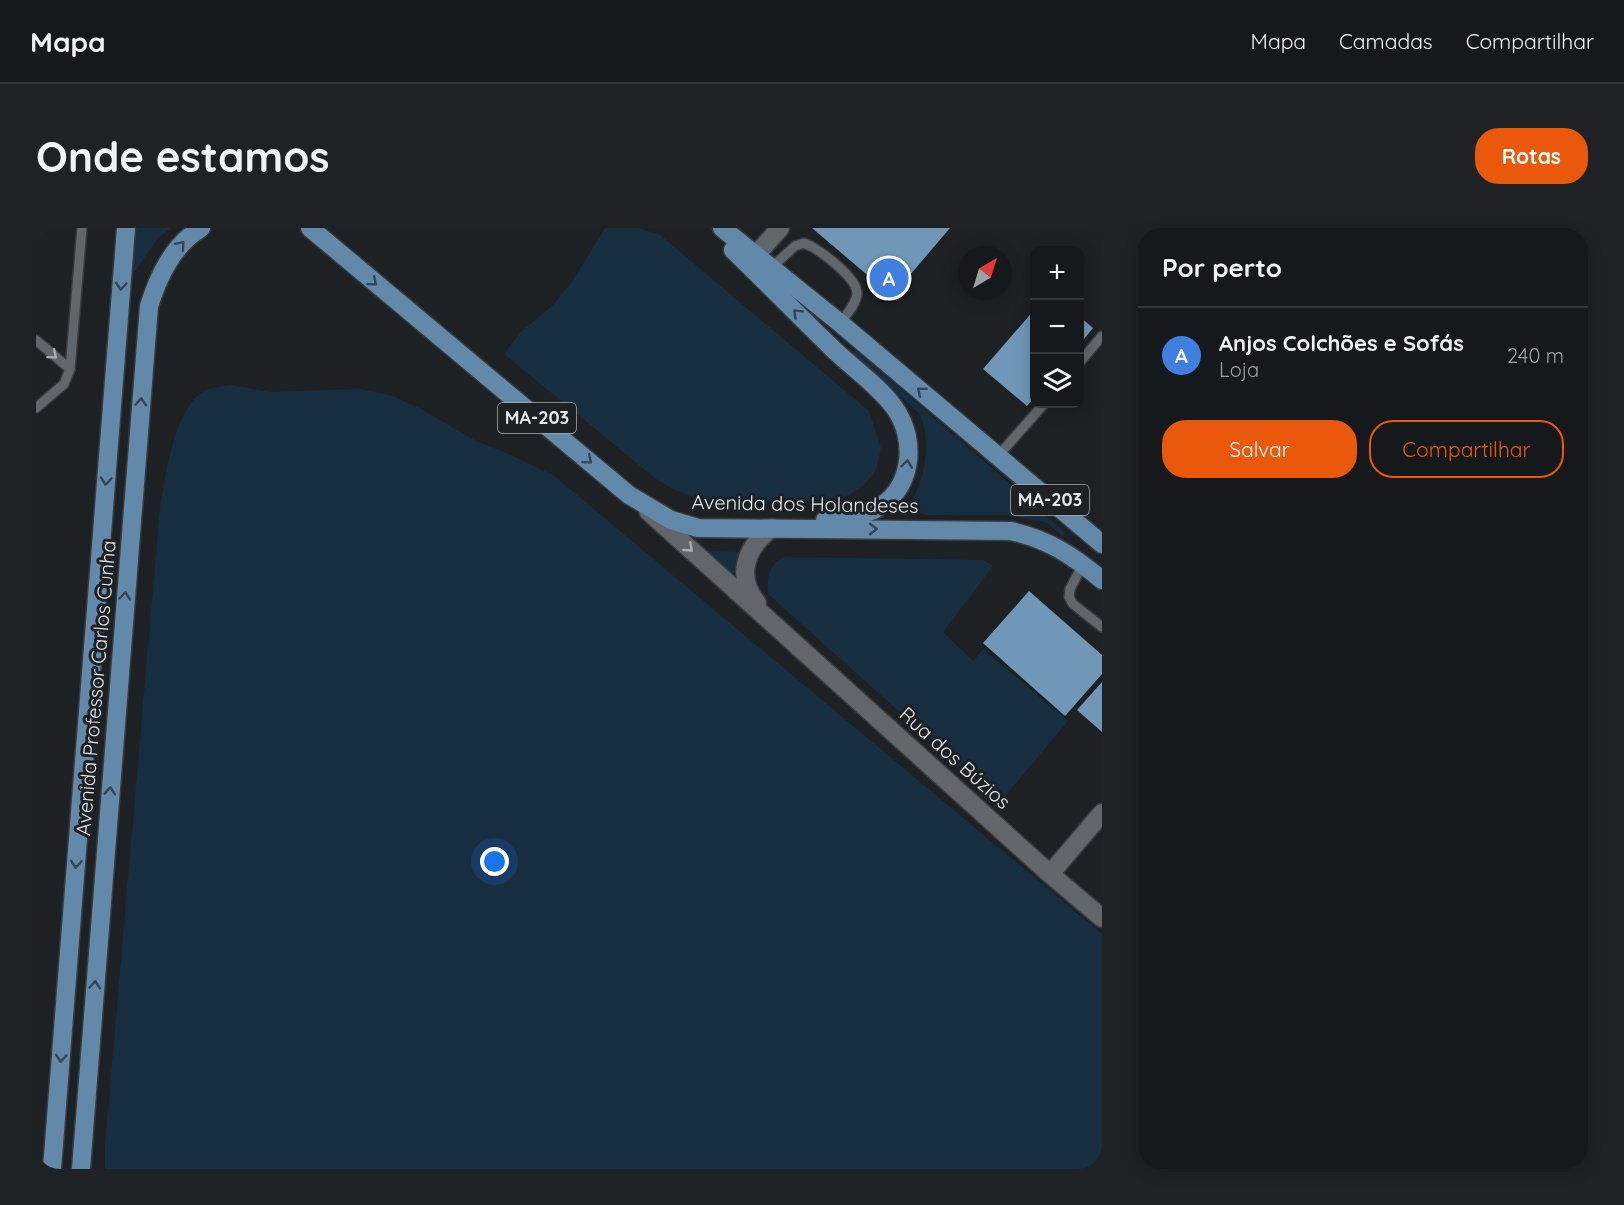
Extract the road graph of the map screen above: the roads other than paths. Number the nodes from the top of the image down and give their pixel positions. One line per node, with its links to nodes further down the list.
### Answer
1 (82, 228): 16 (lane)
2 (126, 228): 30 (main road, Avenida Professor Carlos Cunha, one-way to 30)
3 (201, 228): 31 (main road, Avenida Professor Carlos Cunha, one-way to 3)
4 (301, 228): 9 (main road)
5 (310, 228): 9 (main road, Avenida dos Holandeses / MA-203)
6 (712, 228): 21 (main road, one-way to 6)
7 (722, 228): 10 (main road, MA-203)
8 (780, 228): 10 (main road)
9 (328, 244): 20 (main road, Avenida dos Holandeses / MA-203, one-way to 20)
10 (756, 255): 11 (main road, MA-203)
11 (771, 268): 12 (main road, MA-203); 12 (lane)
12 (840, 323): 19 (main road, MA-203, one-way to 12)
13 (1102, 336): 15 (lane)
14 (36, 340): 16 (lane, one-way to 16)
15 (1084, 357)
16 (70, 369): 17 (lane)
17 (36, 408)
18 (1040, 408): 19 (lane)
19 (998, 456): 22 (main road, MA-203)
20 (629, 495): 21 (main road, Avenida dos Holandeses / MA-203); 26 (main road, Rua dos Búzios, one-way to 26)
21 (772, 528): 23 (main road, Avenida dos Holandeses / MA-203, one-way to 23); 26 (main road, Rua dos Búzios)
22 (1102, 544)
23 (1083, 564): 24 (main road, Avenida dos Holandeses / MA-203); 25 (lane)
24 (1102, 580)
25 (1102, 627)
26 (780, 629): 28 (main road, Rua dos Búzios)
27 (1102, 813): 28 (main road)
28 (1050, 874): 29 (main road, Rua dos Búzios)
29 (1102, 918)
30 (52, 1169)
31 (81, 1169)

